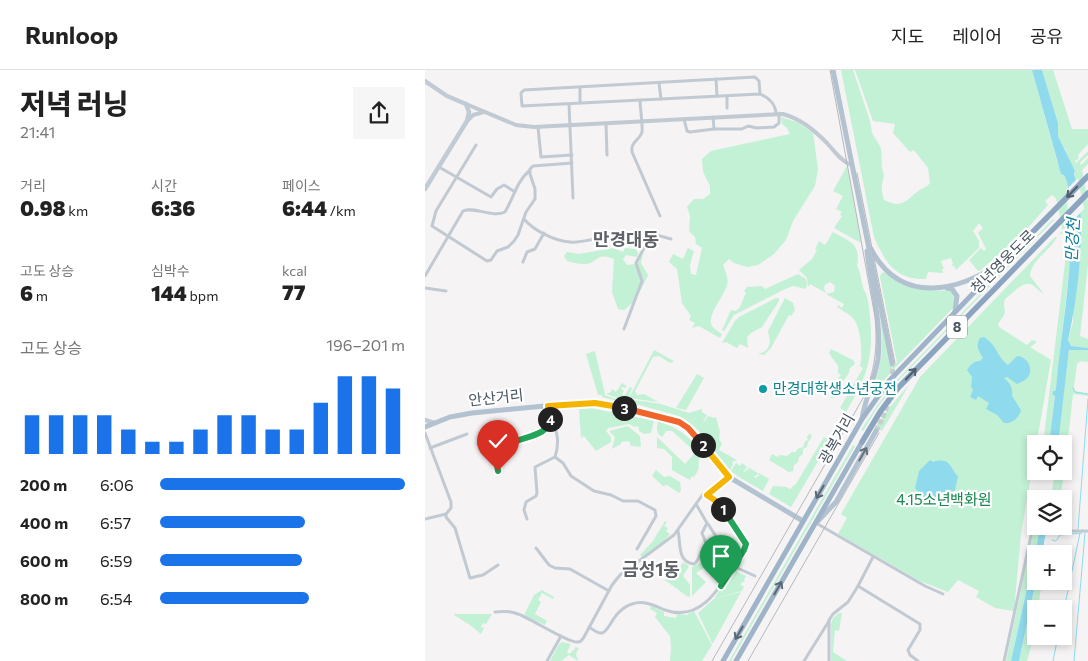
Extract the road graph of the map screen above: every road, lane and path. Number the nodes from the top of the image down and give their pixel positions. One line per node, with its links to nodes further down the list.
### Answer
1 (833, 70): 31 (main road)
2 (716, 79): 4 (street); 6 (street); 7 (street)
3 (425, 81): 11 (main road)
4 (659, 82): 5 (street); 9 (street)
5 (580, 87): 12 (street); 13 (street)
6 (760, 94): 8 (street); 16 (street)
7 (717, 96): 8 (street); 9 (street)
8 (727, 96): 14 (street)
9 (661, 99): 10 (street)
10 (640, 100): 13 (street); 20 (street)
11 (466, 104): 15 (street); 21 (main road)
12 (569, 104): 13 (street); 23 (street)
13 (580, 104)
14 (727, 108)
15 (484, 112): 21 (street); 24 (street)
16 (778, 113): 17 (street); 25 (street); 31 (street)
17 (746, 115): 18 (street); 25 (street)
18 (713, 117): 19 (street); 26 (street)
19 (684, 118): 20 (street); 26 (street)
20 (641, 120): 22 (street); 40 (street)
21 (467, 121): 32 (main road)
22 (606, 122): 23 (street); 29 (street)
23 (570, 124): 24 (street); 28 (street)
24 (538, 126): 28 (street)
25 (746, 127): 26 (street)
26 (714, 129)
27 (476, 145): 35 (street)
28 (572, 155): 30 (street)
29 (607, 155)
30 (572, 163): 33 (street); 39 (street)
31 (851, 165): 46 (main road)
32 (438, 166): 35 (street); 36 (main road)
33 (529, 170): 37 (street); 41 (street)
34 (1088, 176): 47 (highway, 청년영웅도로 / 8, one-way to 47)
35 (457, 177): 37 (street); 43 (street)
36 (425, 189)
37 (515, 192): 43 (street)
38 (1088, 194): 67 (highway, 청년영웅도로 / 8, one-way to 38)
39 (573, 198)
40 (660, 216)
41 (524, 218): 42 (street); 43 (street)
42 (544, 233): 44 (street); 48 (street)
43 (448, 236): 50 (street)
44 (598, 238)
45 (671, 239): 56 (street)
46 (867, 240): 49 (main road); 51 (main road); 59 (main road)
47 (1009, 256): 53 (main road); 55 (highway, 광복거리 / 8)
48 (523, 262)
49 (887, 272): 51 (main road); 53 (main road)
50 (425, 276)
51 (875, 279): 57 (main road)
52 (425, 288): 54 (street)
53 (947, 288): 55 (main road)
54 (446, 291)
55 (955, 311): 59 (highway, 광복거리 / 8)
56 (624, 329)
57 (892, 363)
58 (548, 406): 61 (street); 62 (main road, 안산거리); 73 (main road, 안산거리)
59 (862, 419): 79 (highway, 광복거리 / 8, one-way to 79)
60 (425, 420): 62 (main road)
61 (550, 421): 69 (street); 71 (street)
62 (434, 423): 63 (main road, 안산거리)
63 (425, 427)
64 (876, 431): 81 (main road, one-way to 64)
65 (425, 434): 70 (street)
66 (467, 434): 70 (street)
67 (862, 442): 81 (highway, 광복거리 / 8)
68 (478, 444): 69 (street)
69 (505, 447): 72 (street)
70 (430, 448): 76 (street)
71 (555, 457): 77 (street); 87 (street)
72 (498, 471)
73 (729, 477): 74 (street); 79 (main road, 안산거리)
74 (707, 495): 75 (street); 90 (street)
75 (696, 504): 80 (street); 82 (street)
76 (446, 514): 78 (street); 89 (street)
77 (527, 518)
78 (425, 519)
79 (803, 521): 100 (highway, 광복거리 / 8, one-way to 100)
80 (707, 523): 84 (street); 85 (street)
81 (816, 523): 88 (street); 101 (highway, 광복거리 / 8, one-way to 81)
82 (678, 531): 85 (street); 93 (street)
83 (1088, 531): 105 (street)
84 (711, 544)
85 (707, 546): 90 (street)
86 (536, 548): 93 (street)
87 (637, 549)
88 (873, 557): 92 (street); 94 (street)
89 (498, 566)
90 (733, 566): 91 (street); 97 (street)
91 (755, 576)
92 (858, 586): 96 (street); 104 (street)
93 (609, 591): 97 (street)
94 (943, 594)
95 (495, 612): 98 (street)
96 (829, 620): 102 (street); 103 (street)
97 (589, 627): 98 (street)
98 (561, 636): 99 (street)
99 (547, 661)
100 (723, 661)
101 (736, 661)
102 (804, 661)
103 (829, 661)
104 (919, 661)
105 (1004, 661)

